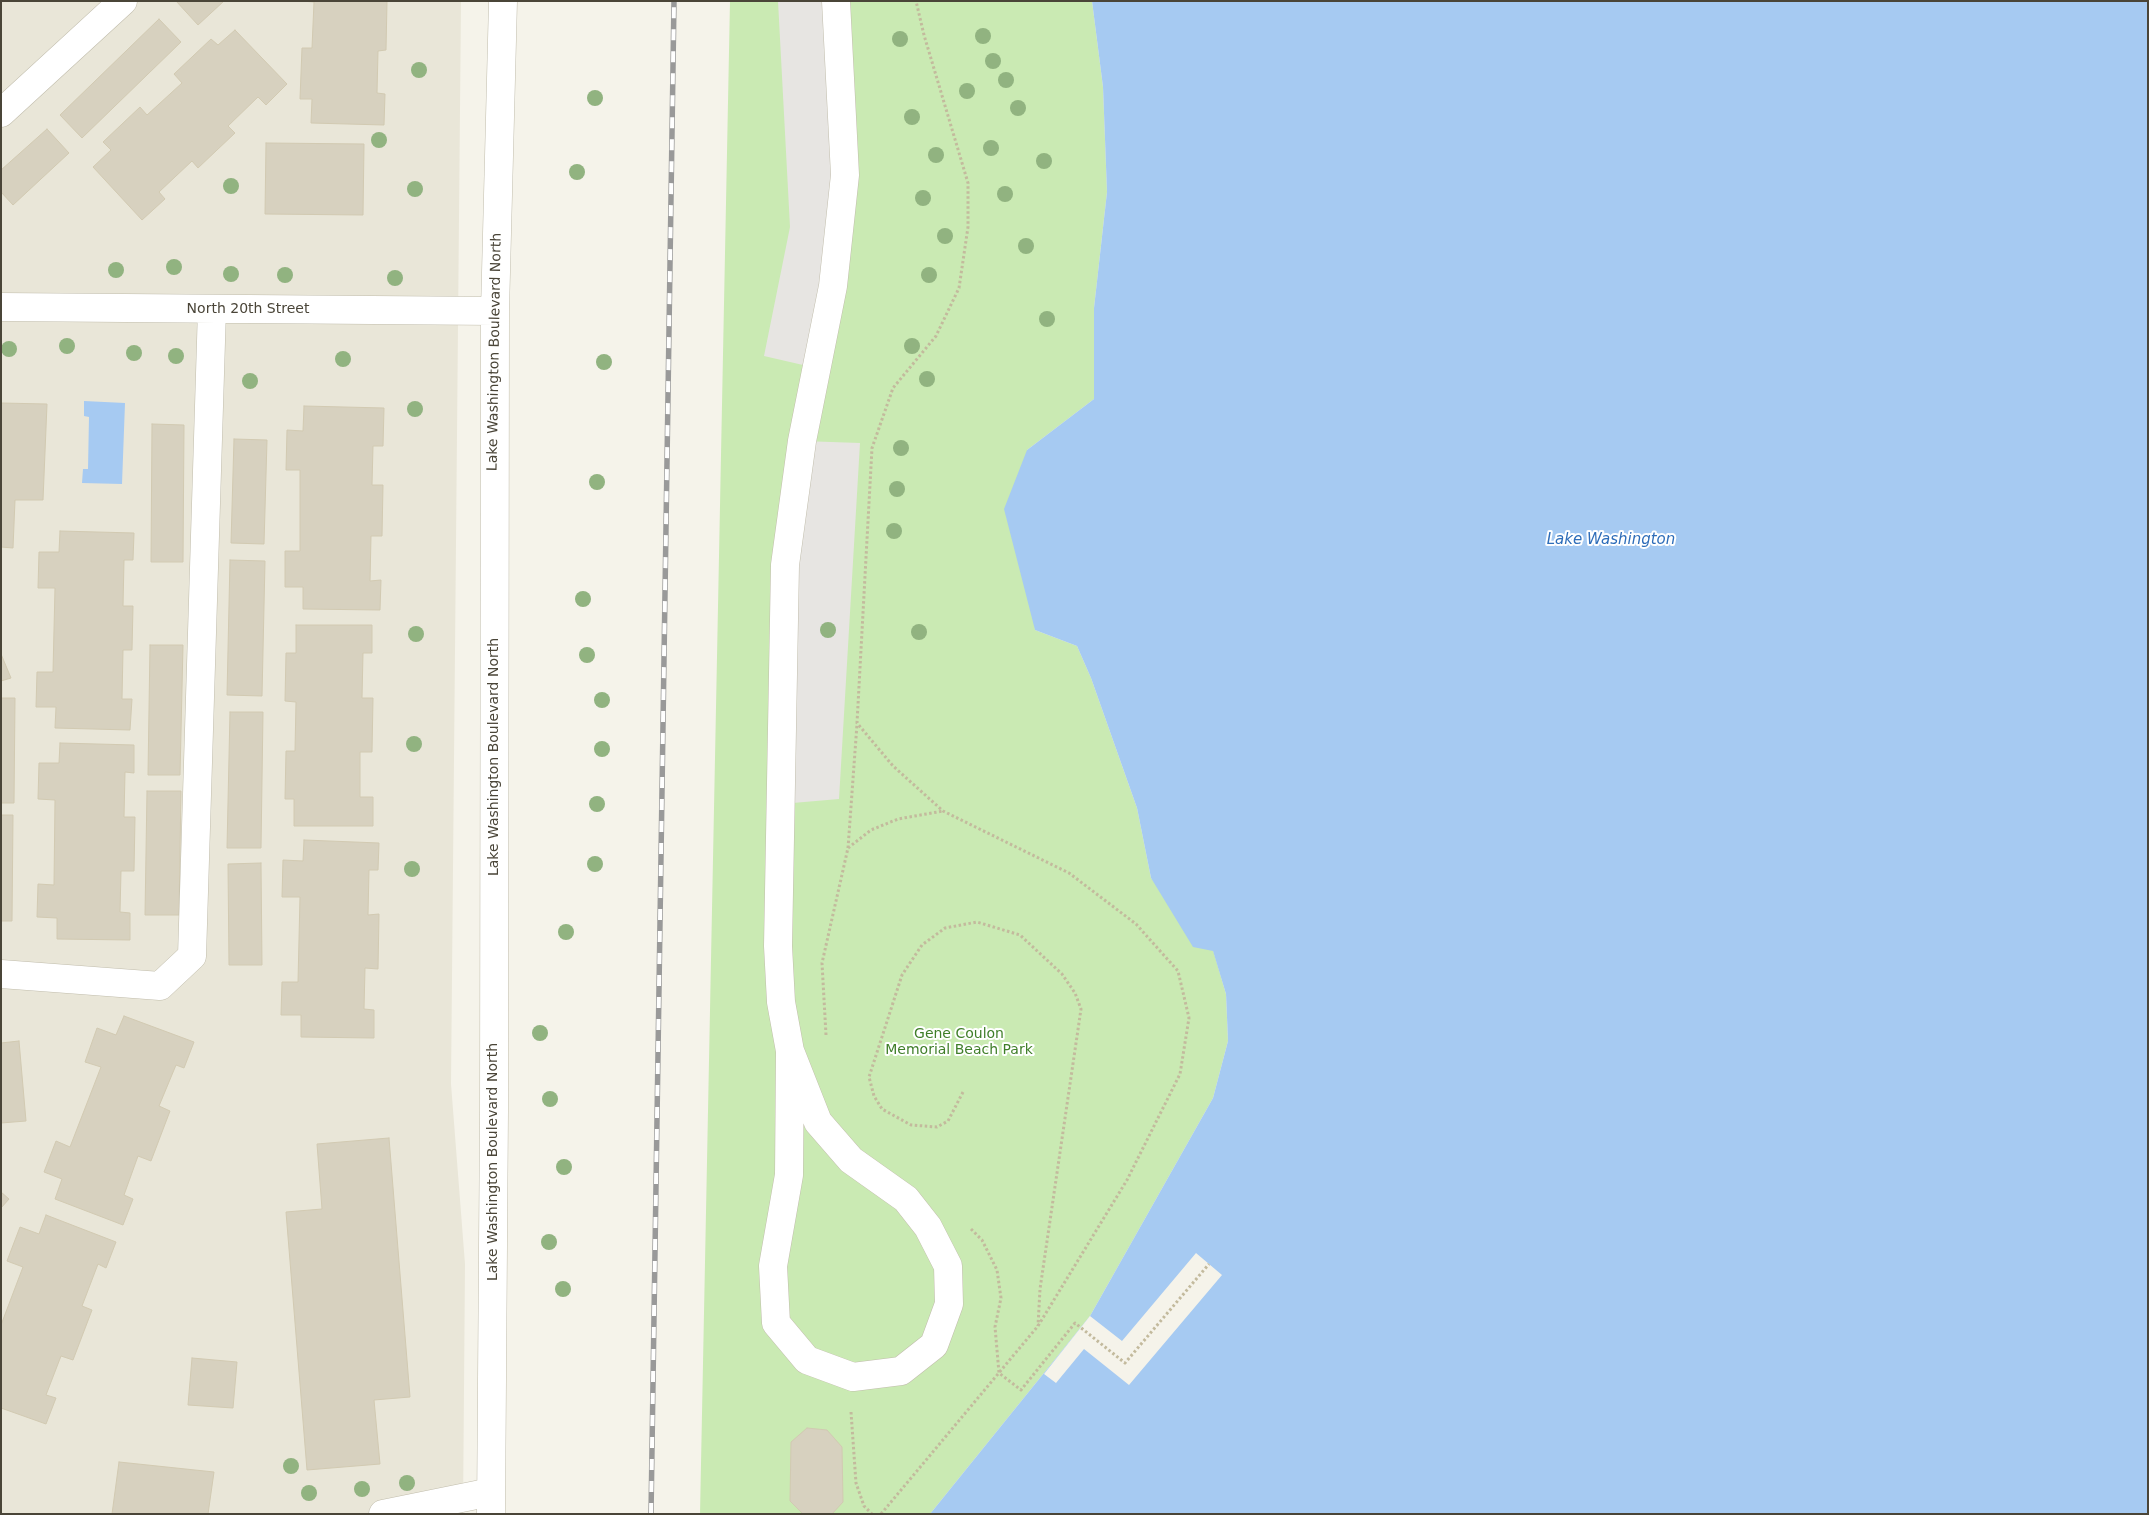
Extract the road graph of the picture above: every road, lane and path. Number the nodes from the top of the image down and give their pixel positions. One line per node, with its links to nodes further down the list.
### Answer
1 (123, 1): 5 (street)
2 (502, 1): 8 (street, Lake Washington Boulevard North)
3 (836, 1): 14 (street)
4 (916, 1): 9 (path)
5 (1, 113)
6 (1, 307): 7 (street, North 20th Street)
7 (212, 309): 8 (street, North 20th Street); 12 (street)
8 (494, 311): 21 (street, Lake Washington Boulevard North)
9 (857, 723): 10 (path); 11 (path)
10 (943, 811): 11 (path); 18 (path)
11 (848, 848): 13 (path)
12 (1, 974)
13 (826, 1042)
14 (790, 1051): 20 (street); 20 (street)
15 (964, 1092): 18 (path)
16 (969, 1226): 19 (path)
17 (1209, 1264): 19 (path)
18 (1038, 1326): 19 (path)
19 (999, 1373): 24 (path)
20 (854, 1377): 23 (path)
21 (491, 1503): 22 (street)
22 (383, 1514)
23 (872, 1514)
24 (880, 1514)

